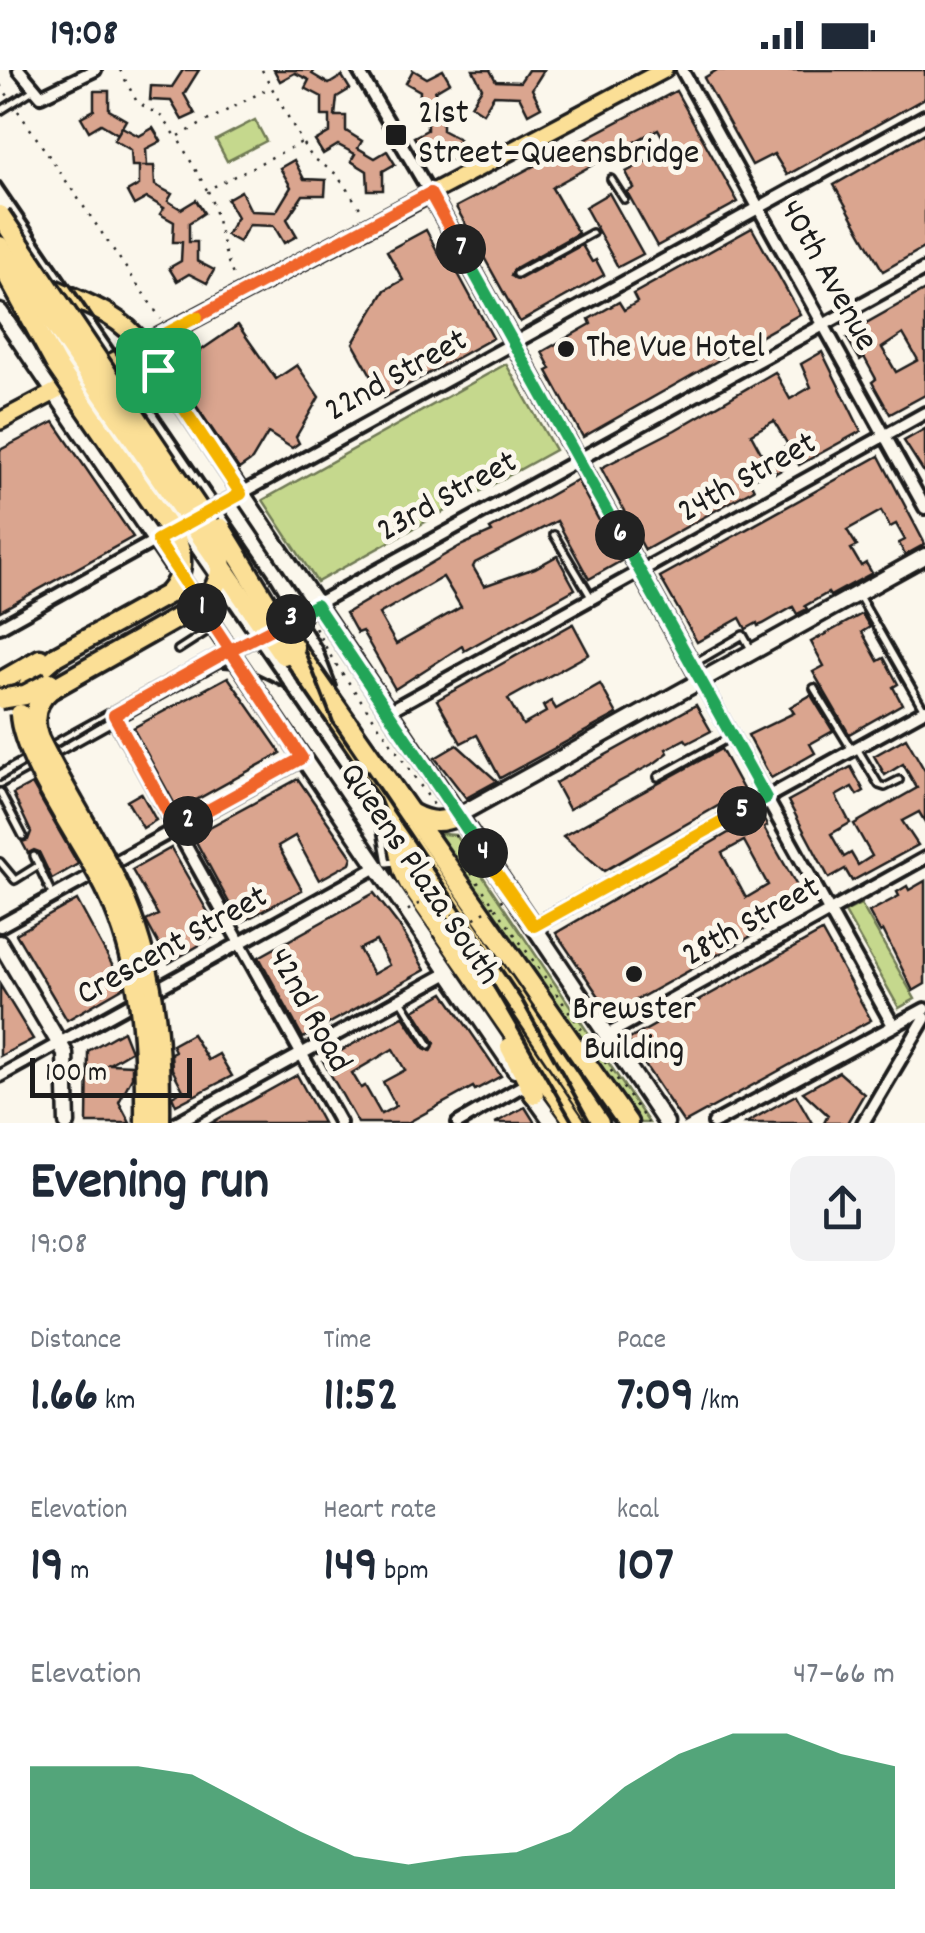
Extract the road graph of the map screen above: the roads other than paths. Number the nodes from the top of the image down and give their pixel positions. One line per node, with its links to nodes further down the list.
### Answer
1 (19, 70): 6 (street)
2 (95, 70): 6 (street)
3 (358, 70): 10 (street)
4 (664, 70): 10 (main road)
5 (682, 70): 13 (street, 40th Avenue)
6 (37, 93): 7 (lane)
7 (0, 111)
8 (925, 116): 13 (street, 22nd Street)
9 (612, 179): 11 (lane)
10 (430, 193): 24 (main road); 25 (main road)
11 (624, 199)
12 (0, 204): 45 (highway, bridge)
13 (758, 208): 23 (street, 40th Avenue); 24 (street, 22nd Street)
14 (0, 215): 94 (highway, bridge)
15 (0, 225): 51 (highway, bridge)
16 (592, 234): 20 (lane)
17 (0, 246): 45 (highway, bridge)
18 (0, 262): 45 (street, bridge); 46 (highway, bridge)
19 (925, 269): 23 (street, 23rd Street)
20 (518, 274)
21 (0, 278): 25 (highway)
22 (0, 312): 26 (main road, Queens Plaza South)
23 (823, 325): 29 (street, 40th Avenue); 30 (street, 23rd Street)
24 (514, 344): 30 (main road); 31 (street, 22nd Street)
25 (142, 346): 26 (main road); 31 (main road)
26 (55, 393): 28 (main road); 34 (main road, Queens Plaza South)
27 (925, 413): 29 (street, 24th Street)
28 (0, 421)
29 (884, 435): 32 (street, 40th Avenue); 36 (street, 24th Street)
30 (579, 460): 36 (main road); 39 (street, 23rd Street)
31 (241, 494): 34 (street, 22nd Street); 39 (main road)
32 (925, 508)
33 (554, 535): 38 (lane)
34 (157, 540): 40 (main road, Queens Plaza South); 41 (street, 22nd Street)
35 (925, 556): 37 (main road)
36 (640, 570): 38 (street, 24th Street); 47 (main road)
37 (858, 594): 44 (main road); 52 (lane)
38 (591, 598): 53 (street, 24th Street)
39 (316, 605): 43 (street, 23rd Street); 53 (main road)
40 (214, 626): 42 (lane); 43 (main road, Queens Plaza South)
41 (0, 627)
42 (178, 650)
43 (230, 650): 54 (main road, 23rd Street); 57 (main road, Queens Plaza South)
44 (752, 652): 47 (lane); 48 (main road)
45 (284, 655): 63 (highway); 64 (highway)
46 (56, 656): 49 (highway); 93 (highway, bridge)
47 (692, 664): 48 (main road)
48 (701, 681): 55 (street); 65 (main road)
49 (0, 682)
50 (814, 688): 56 (lane)
51 (0, 699)
52 (924, 710): 56 (street)
53 (388, 712): 65 (main road)
54 (114, 715): 59 (main road, 23rd Street); 66 (street, 42nd Road)
55 (732, 736): 58 (lane); 62 (street)
56 (854, 749): 60 (lane); 62 (street)
57 (302, 758): 66 (street); 72 (main road, Queens Plaza South)
58 (658, 777)
59 (0, 779)
60 (899, 780)
61 (0, 792): 67 (lane)
62 (766, 798): 74 (street); 76 (street)
63 (405, 809): 65 (highway); 101 (highway)
64 (380, 810): 79 (highway); 82 (highway)
65 (450, 819): 76 (main road)
66 (176, 828): 73 (street); 78 (street, 42nd Road)
67 (24, 836)
68 (34, 856): 71 (lane)
69 (925, 858): 74 (street, 28th Street)
70 (0, 862): 71 (lane)
71 (39, 865): 73 (lane)
72 (375, 868): 78 (street, Crescent Street); 79 (main road, Queens Plaza South)
73 (54, 896): 75 (street)
74 (829, 911): 84 (street); 85 (street, 28th Street)
75 (0, 926)
76 (534, 926): 85 (main road)
77 (0, 943): 86 (main road)
78 (240, 944): 86 (street, Crescent Street); 88 (street, 42nd Road)
79 (456, 968): 80 (street); 89 (highway); 91 (highway)
80 (401, 1000): 87 (lane); 88 (street)
81 (925, 1008): 84 (street)
82 (522, 1010): 89 (highway); 100 (highway)
83 (925, 1018): 104 (street)
84 (893, 1025): 103 (street)
85 (607, 1036): 102 (main road)
86 (60, 1044): 90 (street, Crescent Street); 92 (main road)
87 (430, 1045)
88 (301, 1056): 95 (street); 96 (street, 42nd Road)
89 (538, 1067): 99 (highway)
90 (0, 1076)
91 (529, 1089): 97 (street); 98 (main road)
92 (67, 1123)
93 (145, 1123)
94 (160, 1123)
95 (176, 1123)
96 (340, 1123)
97 (458, 1123)
98 (553, 1123)
99 (575, 1123)
100 (599, 1123)
101 (628, 1123)
102 (666, 1123)
103 (714, 1123)
104 (863, 1123)

